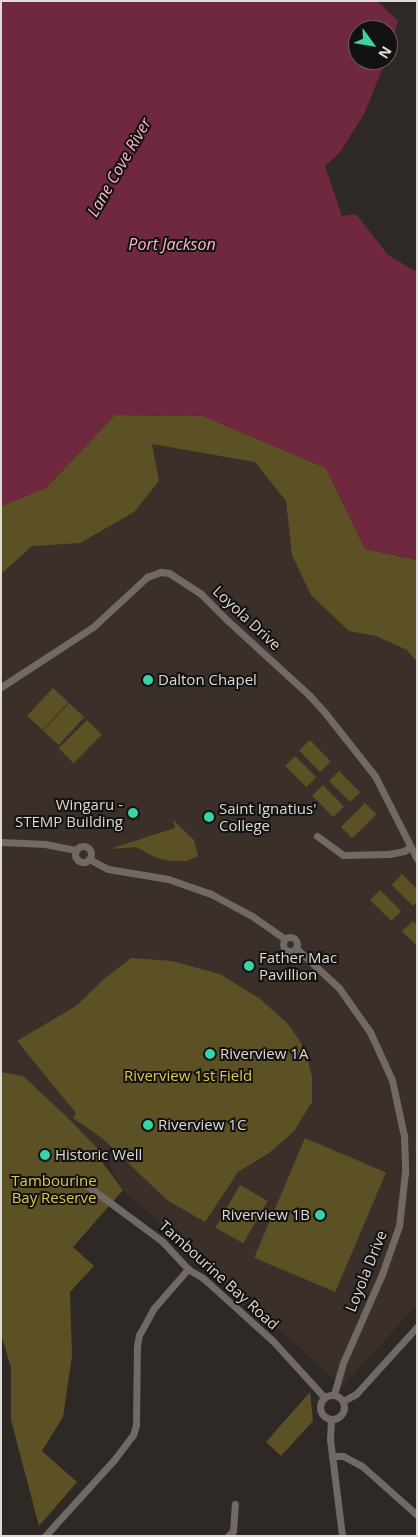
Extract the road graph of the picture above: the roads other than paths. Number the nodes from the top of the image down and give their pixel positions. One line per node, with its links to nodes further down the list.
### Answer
1 (1, 687): 4 (street, Loyola Drive)
2 (317, 836): 4 (street)
3 (1, 842): 5 (street)
4 (410, 847): 7 (street, Loyola Drive)
5 (76, 850): 6 (street); 6 (street)
6 (89, 859): 11 (street, Loyola Drive)
7 (417, 859)
8 (85, 1184): 9 (street, Tambourine Bay Road)
9 (188, 1269): 12 (street, Tambourine Bay Road); 18 (street)
10 (416, 1330): 13 (street)
11 (334, 1395): 12 (street); 13 (street)
12 (324, 1397): 14 (street)
13 (343, 1402): 14 (street)
14 (331, 1420): 15 (street)
15 (332, 1456): 17 (street); 20 (street)
16 (234, 1504): 19 (street)
17 (417, 1515)
18 (45, 1536)
19 (228, 1536)
20 (342, 1536)

